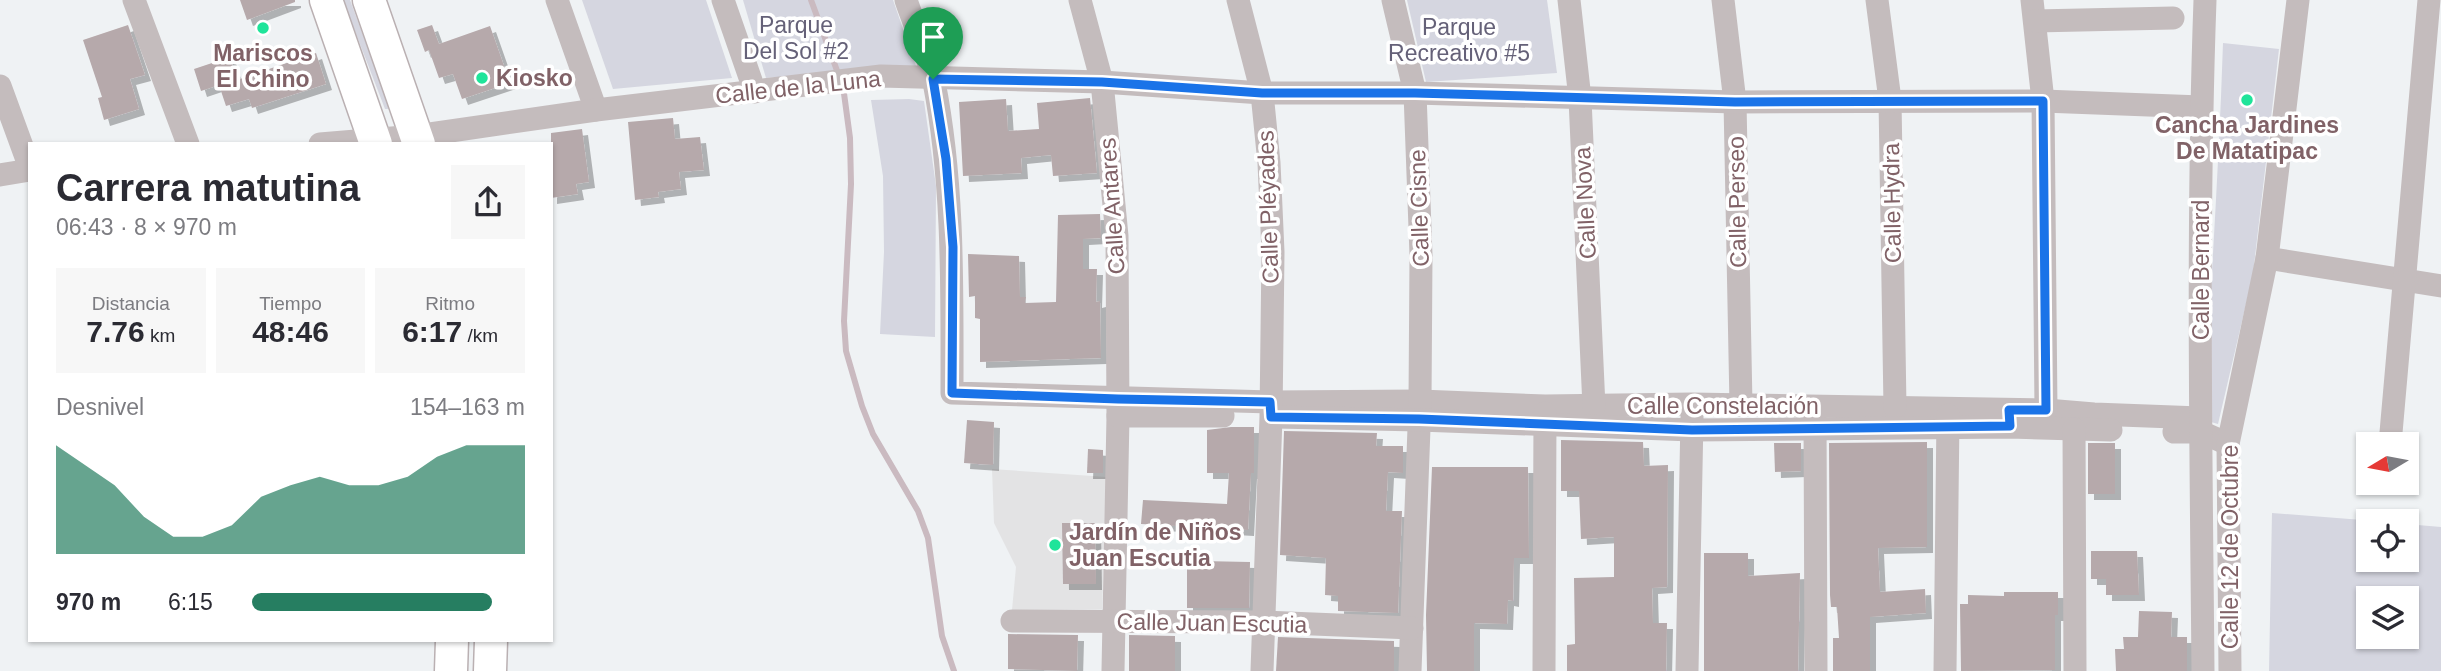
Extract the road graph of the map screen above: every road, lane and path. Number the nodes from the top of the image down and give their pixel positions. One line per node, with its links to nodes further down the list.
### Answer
1 (134, 0): 32 (street)
2 (326, 0): 31 (street)
3 (369, 0): 30 (street)
4 (557, 0): 29 (street)
5 (723, 0): 21 (street)
6 (906, 0): 18 (street)
7 (1080, 0): 19 (street, Calle Antares)
8 (1238, 0): 22 (street, Calle Pléyades)
9 (1393, 0): 23 (street, Calle Cisne)
10 (1569, 0): 24 (street, Calle Nova)
11 (1723, 0): 27 (street, Calle Perseo)
12 (1877, 0): 25 (street, Calle Hydra)
13 (2205, 0): 28 (street, Calle Bernard)
14 (2298, 0): 37 (street, Calle 12 de Octubre)
15 (2429, 0): 38 (street)
16 (2034, 10): 17 (street); 26 (street)
17 (2173, 18)
18 (933, 79): 19 (street, Calle de la Luna); 21 (street, Calle de la Luna); 42 (street, Calle Constelación)
19 (1102, 82): 22 (street, Calle de la Luna); 42 (street, Calle Antares)
20 (0, 86): 34 (street)
21 (755, 92): 29 (street, Calle de la Luna)
22 (1262, 93): 23 (street, Calle de la Luna); 45 (street, Calle Pléyades)
23 (1415, 93): 24 (street, Calle de la Luna); 46 (street, Calle Cisne)
24 (1580, 99): 27 (street, Calle de la Luna); 43 (street, Calle Nova)
25 (1890, 100): 26 (street, Calle de la Luna); 27 (street, Calle de la Luna); 44 (street, Calle Hydra)
26 (2043, 101): 28 (street, Calle de la Luna); 47 (street)
27 (1735, 102): 41 (street, Calle Perseo)
28 (2202, 107): 53 (street, Calle Bernard)
29 (596, 110): 30 (street, Calle de la Luna)
30 (417, 140): 31 (street, Calle de la Luna)
31 (375, 141): 33 (street, Calle de la Luna)
32 (187, 142)
33 (357, 142)
34 (28, 163)
35 (28, 169): 36 (street)
36 (0, 174)
37 (2267, 258): 38 (street); 56 (street, Calle 12 de Octubre)
38 (2406, 280): 39 (street); 55 (street)
39 (2441, 286)
40 (1692, 404): 41 (street, Calle Constelación); 43 (street, Calle Constelación); 54 (street)
41 (1741, 405): 49 (street, Calle Constelación)
42 (1118, 407): 45 (street, Calle Constelación); 58 (street, Calle Antares)
43 (1594, 407): 48 (street, Calle Constelación)
44 (1895, 407): 49 (street, Calle Constelación); 51 (street, Calle Constelación)
45 (1271, 409): 46 (street, Calle Constelación); 59 (street, Calle Pléyades)
46 (1420, 410): 48 (street, Calle Constelación); 60 (street, Calle Cisne)
47 (2046, 410): 50 (street); 52 (street)
48 (1545, 416): 54 (street); 68 (street)
49 (1815, 417): 51 (street); 54 (street); 70 (street)
50 (2009, 418): 51 (street); 52 (street)
51 (1947, 419): 71 (street)
52 (2087, 424): 53 (street); 72 (street)
53 (2201, 425): 56 (street); 73 (street, Calle 12 de Octubre)
54 (1692, 430): 69 (street)
55 (2391, 432)
56 (2228, 444): 74 (street, Calle 12 de Octubre)
57 (1012, 621): 58 (street, Calle Juan Escutia)
58 (1113, 622): 59 (street, Calle Juan Escutia); 65 (street, Calle Antares)
59 (1264, 622): 60 (street, Calle Juan Escutia); 66 (street, Calle Pléyades)
60 (1412, 628): 67 (street, Calle Cisne)
61 (452, 642): 63 (street)
62 (491, 642): 64 (street)
63 (451, 671)
64 (490, 671)
65 (1113, 671)
66 (1262, 671)
67 (1410, 671)
68 (1544, 671)
69 (1687, 671)
70 (1816, 671)
71 (1945, 671)
72 (2075, 671)
73 (2203, 671)
74 (2230, 671)

